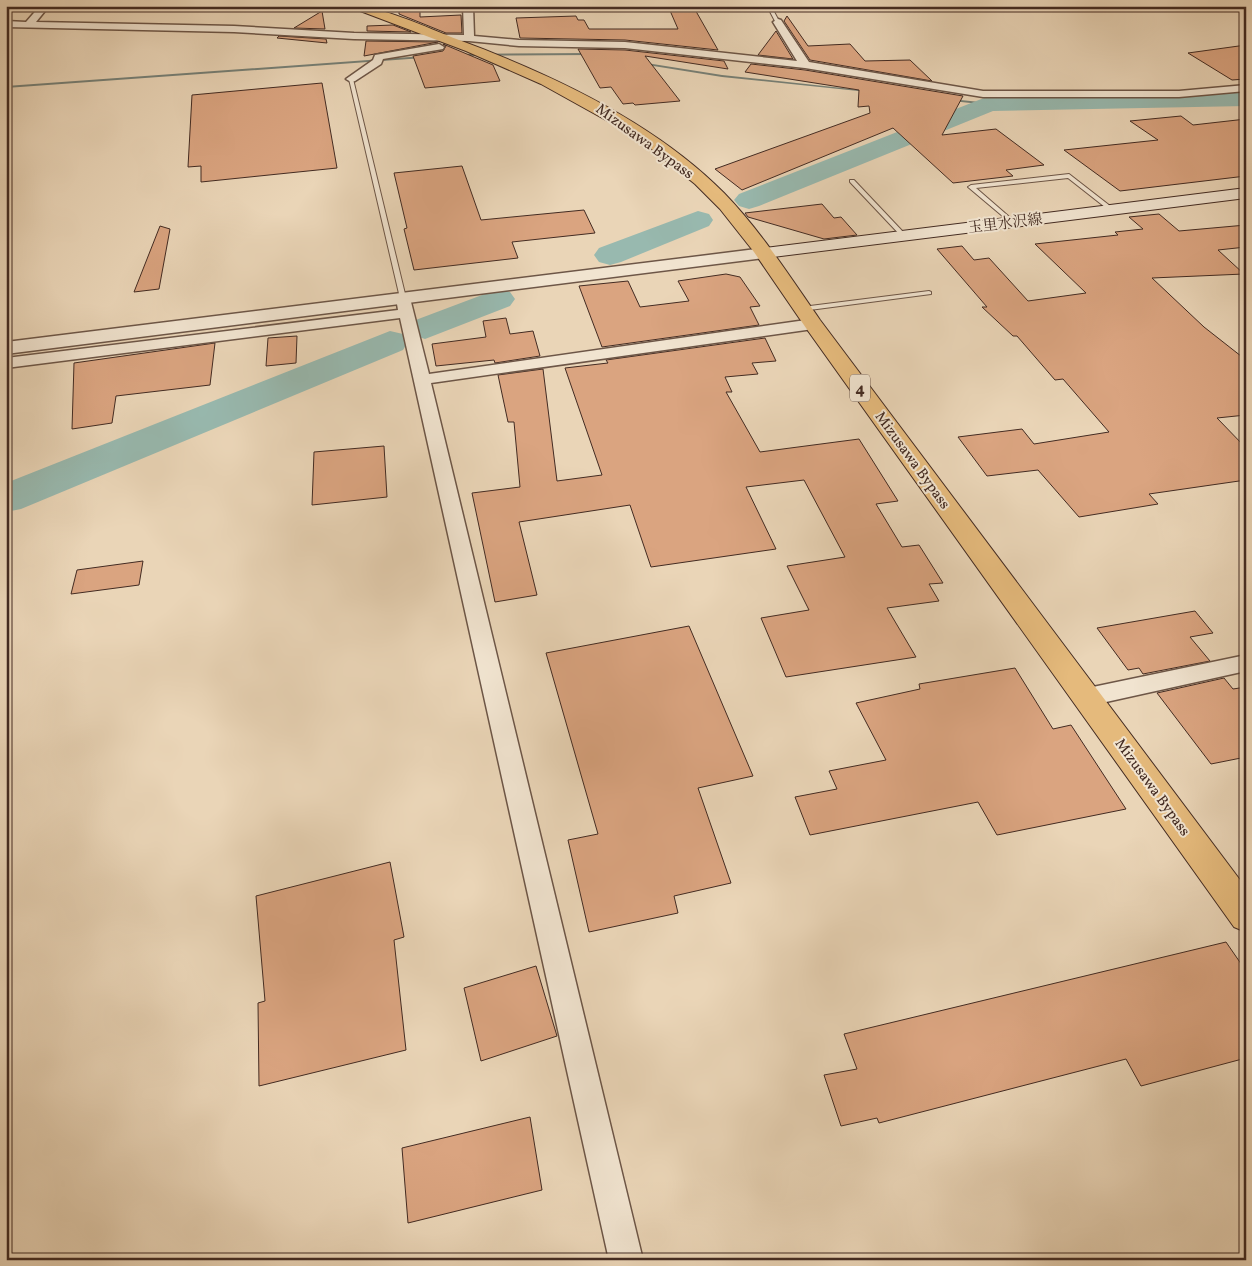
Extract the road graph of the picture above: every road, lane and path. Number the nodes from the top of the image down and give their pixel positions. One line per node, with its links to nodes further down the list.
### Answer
1 (45, 6): 7 (street)
2 (353, 6): 8 (highway, Mizusawa Bypass / 4)
3 (468, 6): 8 (street)
4 (769, 6): 5 (lane)
5 (778, 22): 9 (street)
6 (6, 24): 7 (street)
7 (29, 25): 8 (street)
8 (457, 40): 9 (street); 10 (street); 17 (highway, Mizusawa Bypass / 4)
9 (805, 65): 11 (street)
10 (351, 79): 19 (lane)
11 (1246, 88)
12 (852, 181): 16 (lane)
13 (1245, 193): 14 (main road, 玉里水沢線)
14 (1112, 210): 15 (main road, 玉里水沢線); 15 (lane)
15 (1012, 222): 16 (main road, 玉里水沢線)
16 (904, 236): 17 (main road, 玉里水沢線)
17 (765, 253): 19 (street); 20 (highway, Mizusawa Bypass / 4)
18 (929, 293): 20 (lane)
19 (406, 312): 21 (street); 22 (street); 23 (street)
20 (808, 317): 23 (street); 25 (highway, Mizusawa Bypass / 4)
21 (6, 348)
22 (6, 363)
23 (421, 380): 27 (street)
24 (1246, 663): 25 (street)
25 (1088, 697): 26 (highway, Mizusawa Bypass / 4)
26 (1246, 916)
27 (626, 1260)

